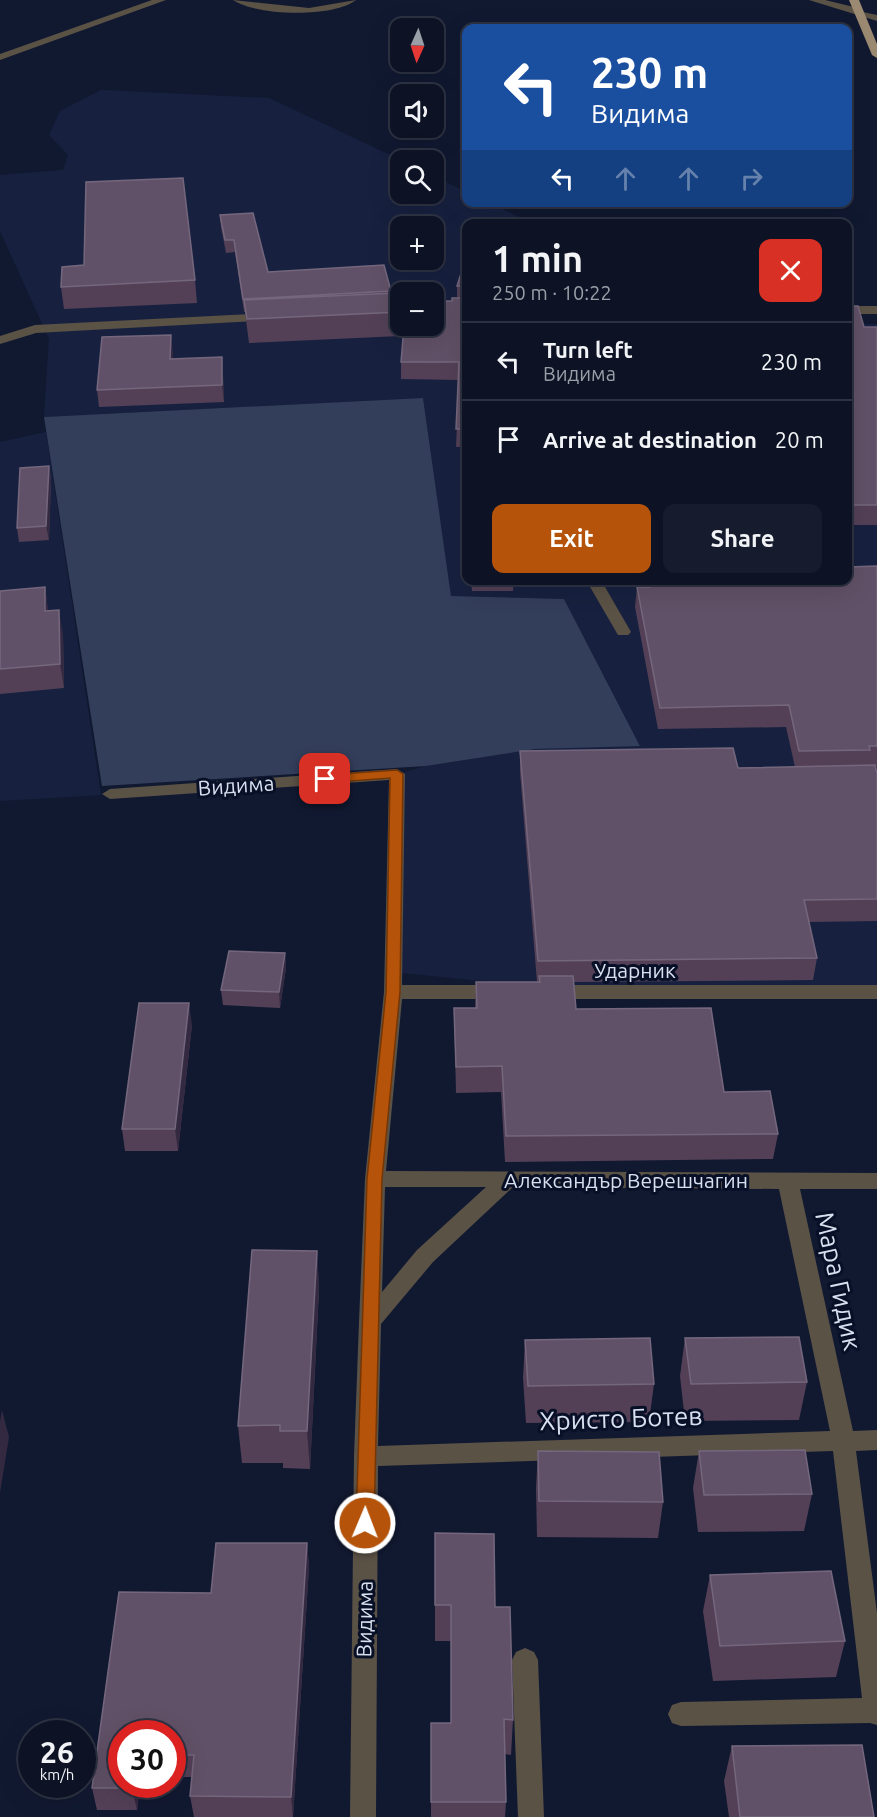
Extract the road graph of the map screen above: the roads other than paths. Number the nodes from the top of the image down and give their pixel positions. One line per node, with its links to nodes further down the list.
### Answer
1 (161, 0): 9 (street)
2 (238, 0): 3 (street)
3 (351, 0)
4 (814, 0): 6 (street)
5 (854, 0): 6 (main road)
6 (859, 13): 7 (street); 8 (main road)
7 (877, 18)
8 (877, 55)
9 (0, 57)
10 (852, 310): 11 (street)
11 (877, 310)
12 (282, 316): 13 (street)
13 (0, 340)
14 (596, 585): 15 (street)
15 (623, 632)
16 (110, 794): 17 (street, Видима)
17 (393, 992): 18 (street, Ударник); 19 (street, Видима)
18 (877, 992)
19 (375, 1179): 20 (street, Александър Верешчагин); 23 (street, Видима)
20 (508, 1180): 21 (street, Александър Верешчагин); 23 (street)
21 (788, 1181): 22 (street, Александър Верешчагин); 24 (street, Мара Гидик)
22 (877, 1181)
23 (370, 1322): 26 (street, Видима)
24 (843, 1439): 25 (street, Христо Ботев); 26 (street, Христо Ботев); 28 (street, Мара Гидик)
25 (877, 1440)
26 (366, 1455): 30 (street, Видима)
27 (525, 1660): 31 (street)
28 (877, 1711): 29 (street)
29 (681, 1714)
30 (363, 1817)
31 (531, 1817)

